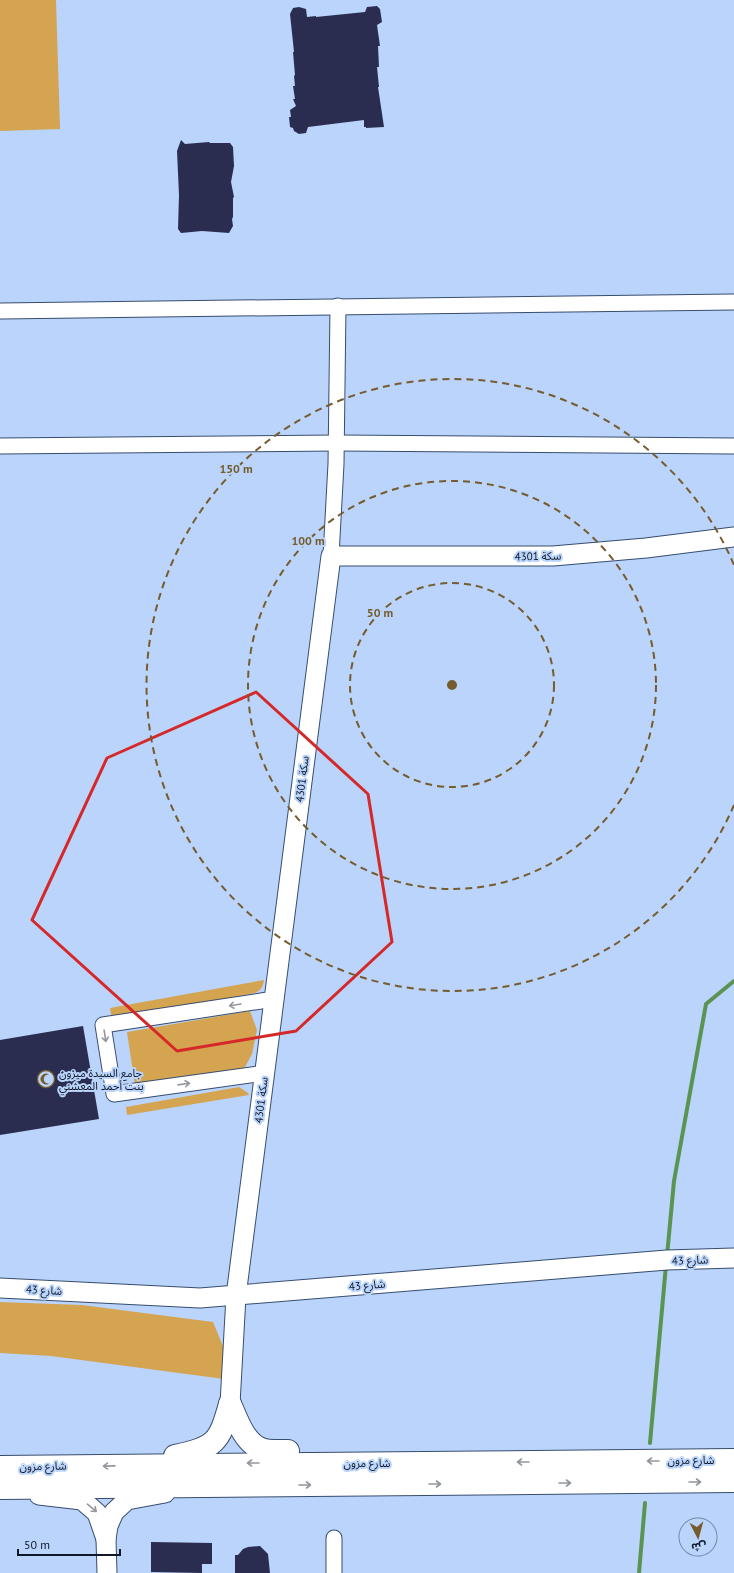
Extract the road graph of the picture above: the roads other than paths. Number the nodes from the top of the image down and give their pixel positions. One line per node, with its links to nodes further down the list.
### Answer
1 (734, 302): 2 (street)
2 (338, 306): 3 (street); 4 (street)
3 (0, 311)
4 (337, 443): 5 (street); 6 (street); 8 (street)
5 (0, 446)
6 (734, 446)
7 (734, 537): 8 (street, سكة 4301)
8 (330, 556): 9 (street, سكة 4301)
9 (274, 999): 10 (street, سكة 4301); 10 (street, one-way to 10)
10 (265, 1073): 13 (street, سكة 4301)
11 (734, 1258): 13 (street, شارع 43)
12 (0, 1288): 13 (street, شارع 43)
13 (236, 1296): 14 (street, سكة 4301)
14 (230, 1404): 16 (main road); 17 (main road)
15 (734, 1460): 16 (main road, شارع مزون, one-way to 16)
16 (410, 1462): 17 (main road, شارع مزون, one-way to 17)
17 (136, 1466): 18 (main road, شارع مزون, one-way to 18)
18 (0, 1467)
19 (734, 1481): 20 (main road, شارع مزون, one-way to 19)
20 (210, 1485): 21 (main road, شارع مزون); 24 (street)
21 (0, 1488)
22 (0, 1491): 24 (street, one-way to 24)
23 (334, 1538): 26 (street)
24 (106, 1539): 25 (street)
25 (107, 1573)
26 (334, 1573)

